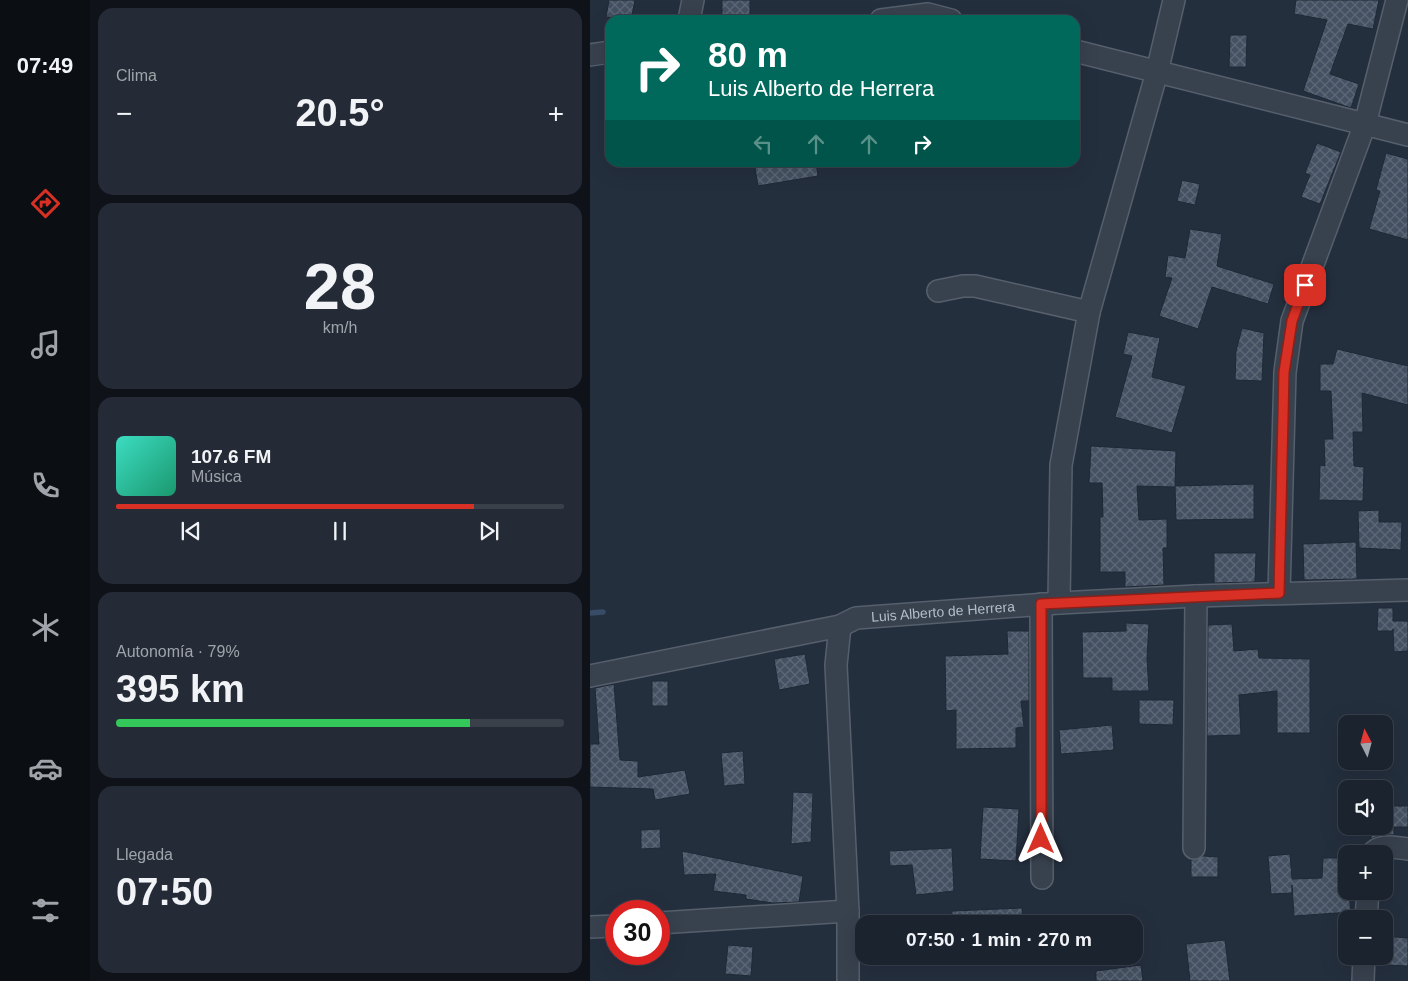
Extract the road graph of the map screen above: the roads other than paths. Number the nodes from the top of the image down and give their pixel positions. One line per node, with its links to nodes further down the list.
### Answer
1 (693, 0): 5 (street)
2 (1174, 0): 11 (street)
3 (1397, 0): 12 (street)
4 (930, 7): 6 (street); 7 (street)
5 (690, 15)
6 (900, 15)
7 (943, 15)
8 (1080, 52): 11 (street)
9 (605, 53): 10 (street)
10 (590, 55)
11 (1157, 72): 12 (street); 15 (street)
12 (1365, 124): 13 (street); 17 (street)
13 (1408, 135)
14 (938, 292): 15 (street)
15 (1089, 312): 19 (street)
16 (1408, 590): 17 (street, Luis Alberto de Herrera)
17 (1279, 593): 18 (street, Luis Alberto de Herrera)
18 (1196, 596): 19 (street, Luis Alberto de Herrera); 22 (street)
19 (1050, 603): 20 (street, Luis Alberto de Herrera); 25 (street)
20 (840, 626): 21 (street, Luis Alberto de Herrera); 26 (street)
21 (590, 676)
22 (1194, 848)
23 (1393, 848): 24 (street)
24 (1408, 849)
25 (1042, 878)
26 (848, 911): 27 (street); 31 (street)
27 (670, 922)
28 (605, 926): 29 (street)
29 (590, 927)
30 (1364, 965): 32 (street)
31 (848, 981)
32 (1363, 981)

